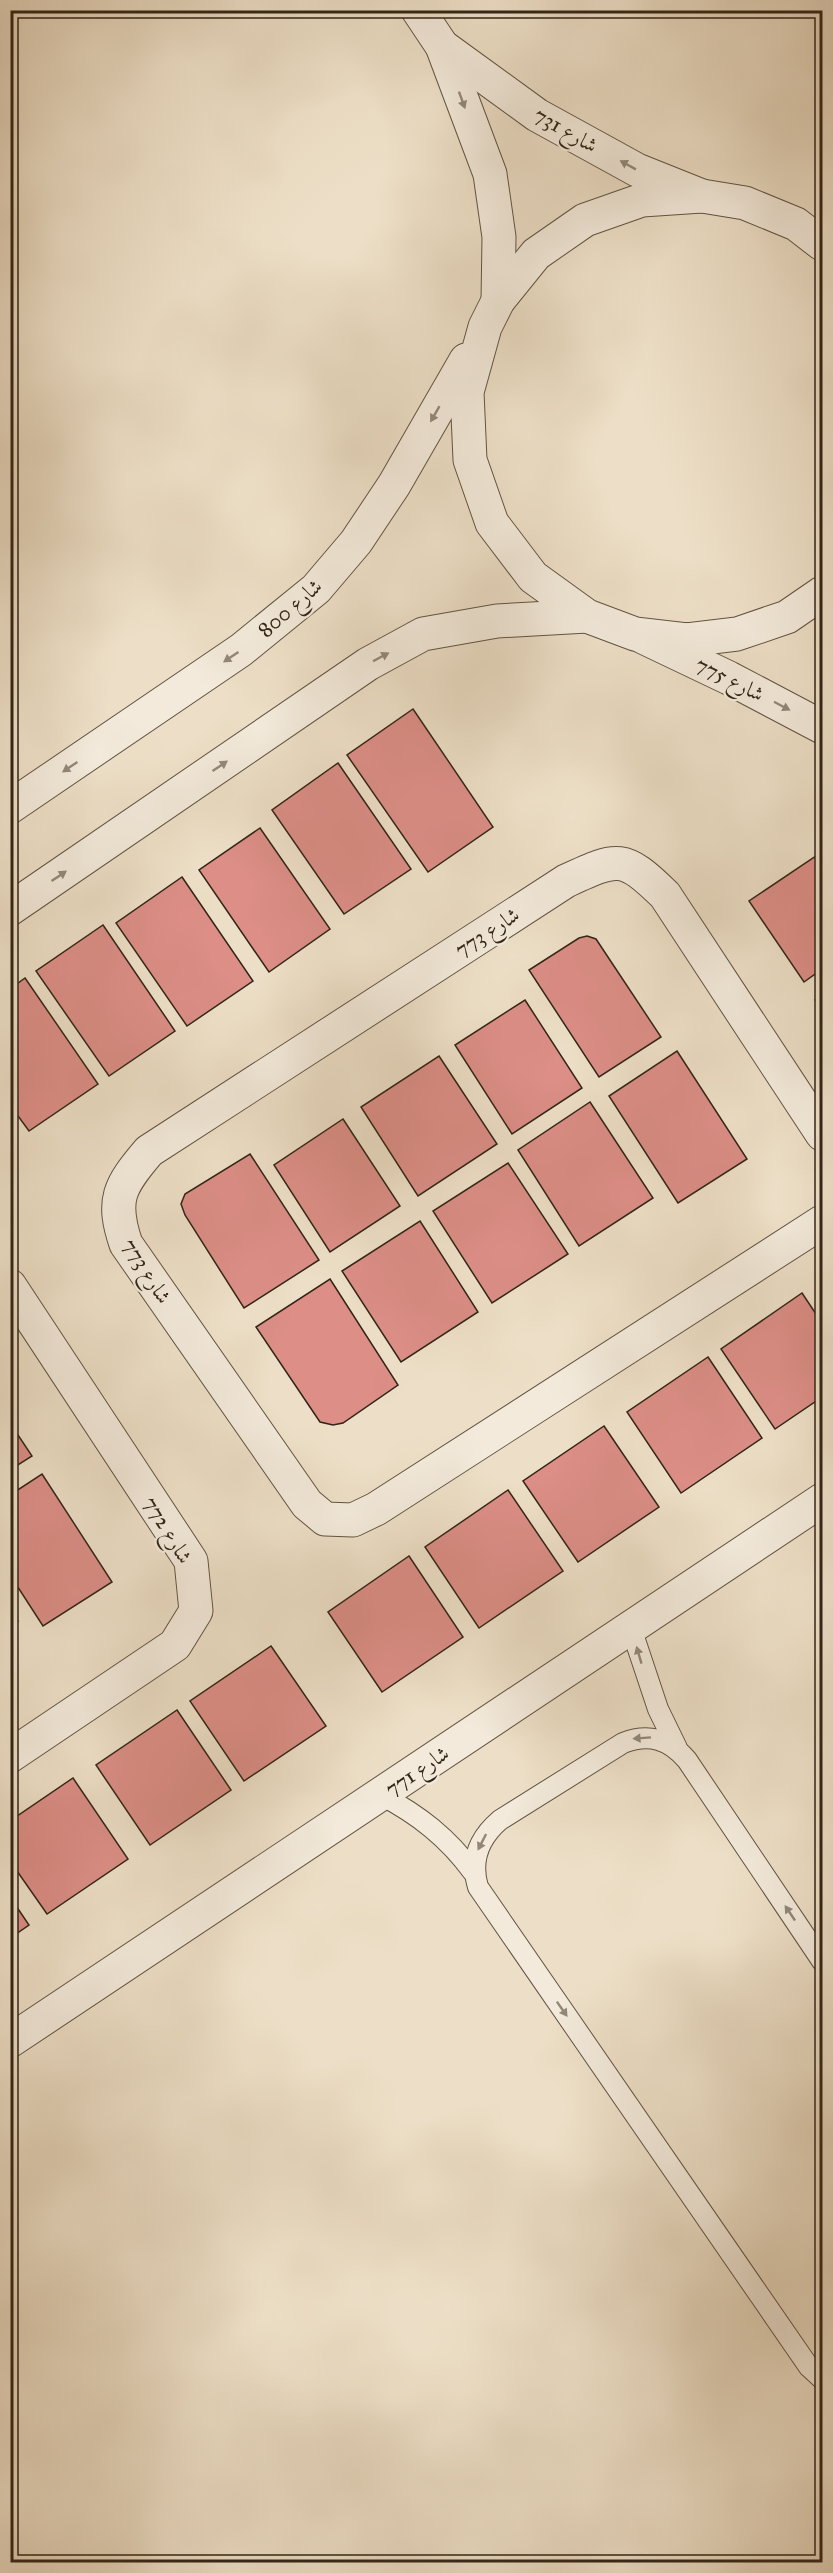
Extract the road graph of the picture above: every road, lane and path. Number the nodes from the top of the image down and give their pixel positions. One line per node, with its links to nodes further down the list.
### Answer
1 (418, 10): 2 (street, شارع 731)
2 (442, 46): 3 (street, شارع 731, one-way to 2); 7 (street, شارع 731, one-way to 7)
3 (702, 195): 4 (street); 7 (street, شارع 800)
4 (745, 203): 5 (street); 6 (street)
5 (822, 217)
6 (822, 244)
7 (491, 314): 9 (street); 12 (street, شارع 800, one-way to 12)
8 (822, 593): 10 (street)
9 (587, 616): 10 (street); 13 (street, one-way to 9)
10 (636, 634): 11 (street, شارع 775, one-way to 11)
11 (822, 727)
12 (10, 807)
13 (10, 909)
14 (822, 1134): 15 (street, شارع 773)
15 (822, 1222)
16 (10, 1286): 20 (street, شارع 772)
17 (822, 1500): 18 (street, شارع 771)
18 (631, 1628): 19 (lane, one-way to 18); 21 (street, شارع 771)
19 (677, 1748): 22 (lane, one-way to 22); 23 (lane, one-way to 19)
20 (10, 1756)
21 (381, 1795): 22 (lane); 24 (street, شارع 771)
22 (473, 1872): 25 (lane, one-way to 25)
23 (822, 1961)
24 (10, 2041)
25 (822, 2379)

